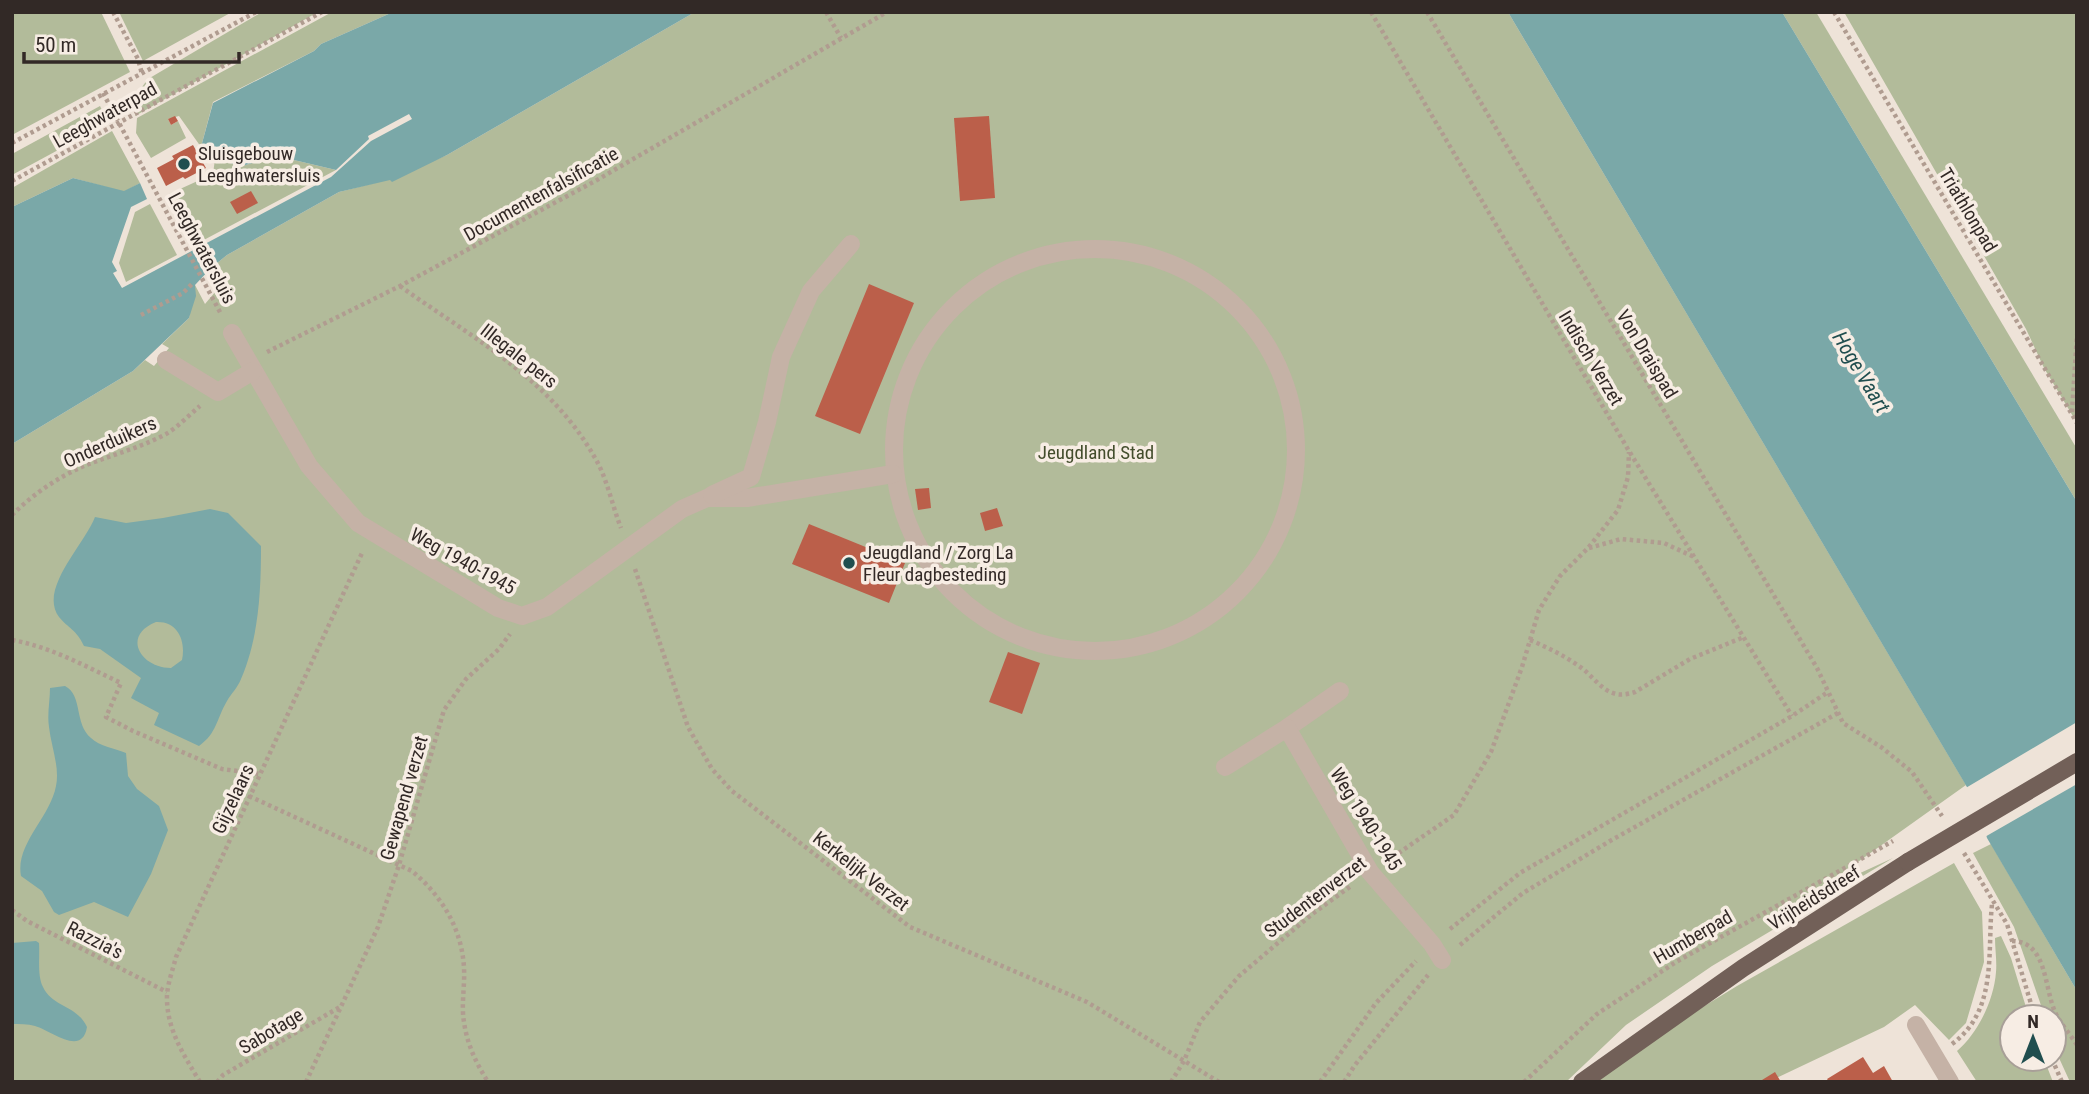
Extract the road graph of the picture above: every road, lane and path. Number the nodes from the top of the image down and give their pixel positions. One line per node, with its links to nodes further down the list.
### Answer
1 (113, 12): 10 (path, Leeghwaterpad)
2 (256, 12): 10 (path, Leeghwaterpad)
3 (322, 12): 12 (path, Leeghwaterpad)
4 (826, 12): 9 (path)
5 (887, 12): 9 (path, Documentenfalsificatie)
6 (1371, 12): 26 (path, Indisch Verzet)
7 (1427, 12): 39 (path, Von Draispad)
8 (1834, 12): 24 (path, Triathlonpad)
9 (841, 38): 17 (path, Documentenfalsificatie)
10 (142, 74): 11 (path, Leeghwaterpad)
11 (103, 93): 12 (path); 13 (path, Leeghwaterpad)
12 (118, 123): 14 (path, Leeghwaterpad); 19 (path, Leeghwatersluis)
13 (12, 143)
14 (12, 181)
15 (851, 244): 28 (street)
16 (193, 283): 18 (path)
17 (400, 286): 22 (path, Documentenfalsificatie); 31 (path, Illegale pers)
18 (141, 315)
19 (232, 333): 22 (street, Weg 1940-1945)
20 (2077, 335): 24 (path)
21 (166, 360): 23 (street)
22 (250, 367): 23 (street); 30 (street, Weg 1940-1945)
23 (218, 391): 29 (path, Onderduikers)
24 (2071, 413): 25 (path, Triathlonpad)
25 (2077, 424)
26 (1629, 451): 32 (path, Studentenverzet); 33 (path, Indisch Verzet)
27 (893, 474): 27 (street); 28 (street, Weg 1940-1945)
28 (707, 498): 31 (street, Weg 1940-1945)
29 (12, 515)
30 (370, 532): 34 (street, Weg 1940-1945); 44 (path, Gijzelaars)
31 (627, 547): 34 (street, Weg 1940-1945); 59 (path, Kerkelijk Verzet)
32 (1588, 548): 33 (path); 37 (path, Studentenverzet)
33 (1694, 557): 35 (path, Indisch Verzet)
34 (522, 616): 47 (path, Gewapend verzet)
35 (1744, 637): 37 (path); 40 (path, Indisch Verzet)
36 (12, 640): 44 (path)
37 (1530, 640): 48 (path, Studentenverzet)
38 (1340, 691): 41 (street)
39 (1828, 692): 40 (path); 53 (path, Von Draispad)
40 (1792, 716): 52 (path)
41 (1286, 728): 43 (street); 48 (street, Weg 1940-1945)
42 (2077, 762): 69 (main road, Vrijheidsdreef, bridge)
43 (1225, 767)
44 (260, 774): 45 (path, Gijzelaars)
45 (249, 796): 47 (path); 54 (path, Gijzelaars)
46 (1893, 841): 68 (path, Humberpad)
47 (399, 865): 55 (path, Gewapend verzet); 63 (path)
48 (1370, 872): 52 (street, Weg 1940-1945); 59 (path, Studentenverzet)
49 (1992, 903): 58 (path)
50 (12, 910): 54 (path, Razzia's)
51 (2012, 941): 57 (path)
52 (1432, 944): 53 (street, Weg 1940-1945); 66 (path)
53 (1442, 960): 67 (path)
54 (167, 992): 60 (path, Gijzelaars)
55 (340, 1006): 61 (path, Sabotage); 62 (path, Gewapend verzet)
56 (1916, 1025): 58 (street)
57 (2077, 1045)
58 (1935, 1056): 70 (street)
59 (1184, 1061): 64 (path, Studentenverzet); 65 (path, Kerkelijk Verzet)
60 (200, 1082)
61 (216, 1082)
62 (306, 1082)
63 (488, 1082)
64 (1171, 1082)
65 (1219, 1082)
66 (1320, 1082)
67 (1344, 1082)
68 (1524, 1082)
69 (1582, 1082)
70 (1950, 1082)

